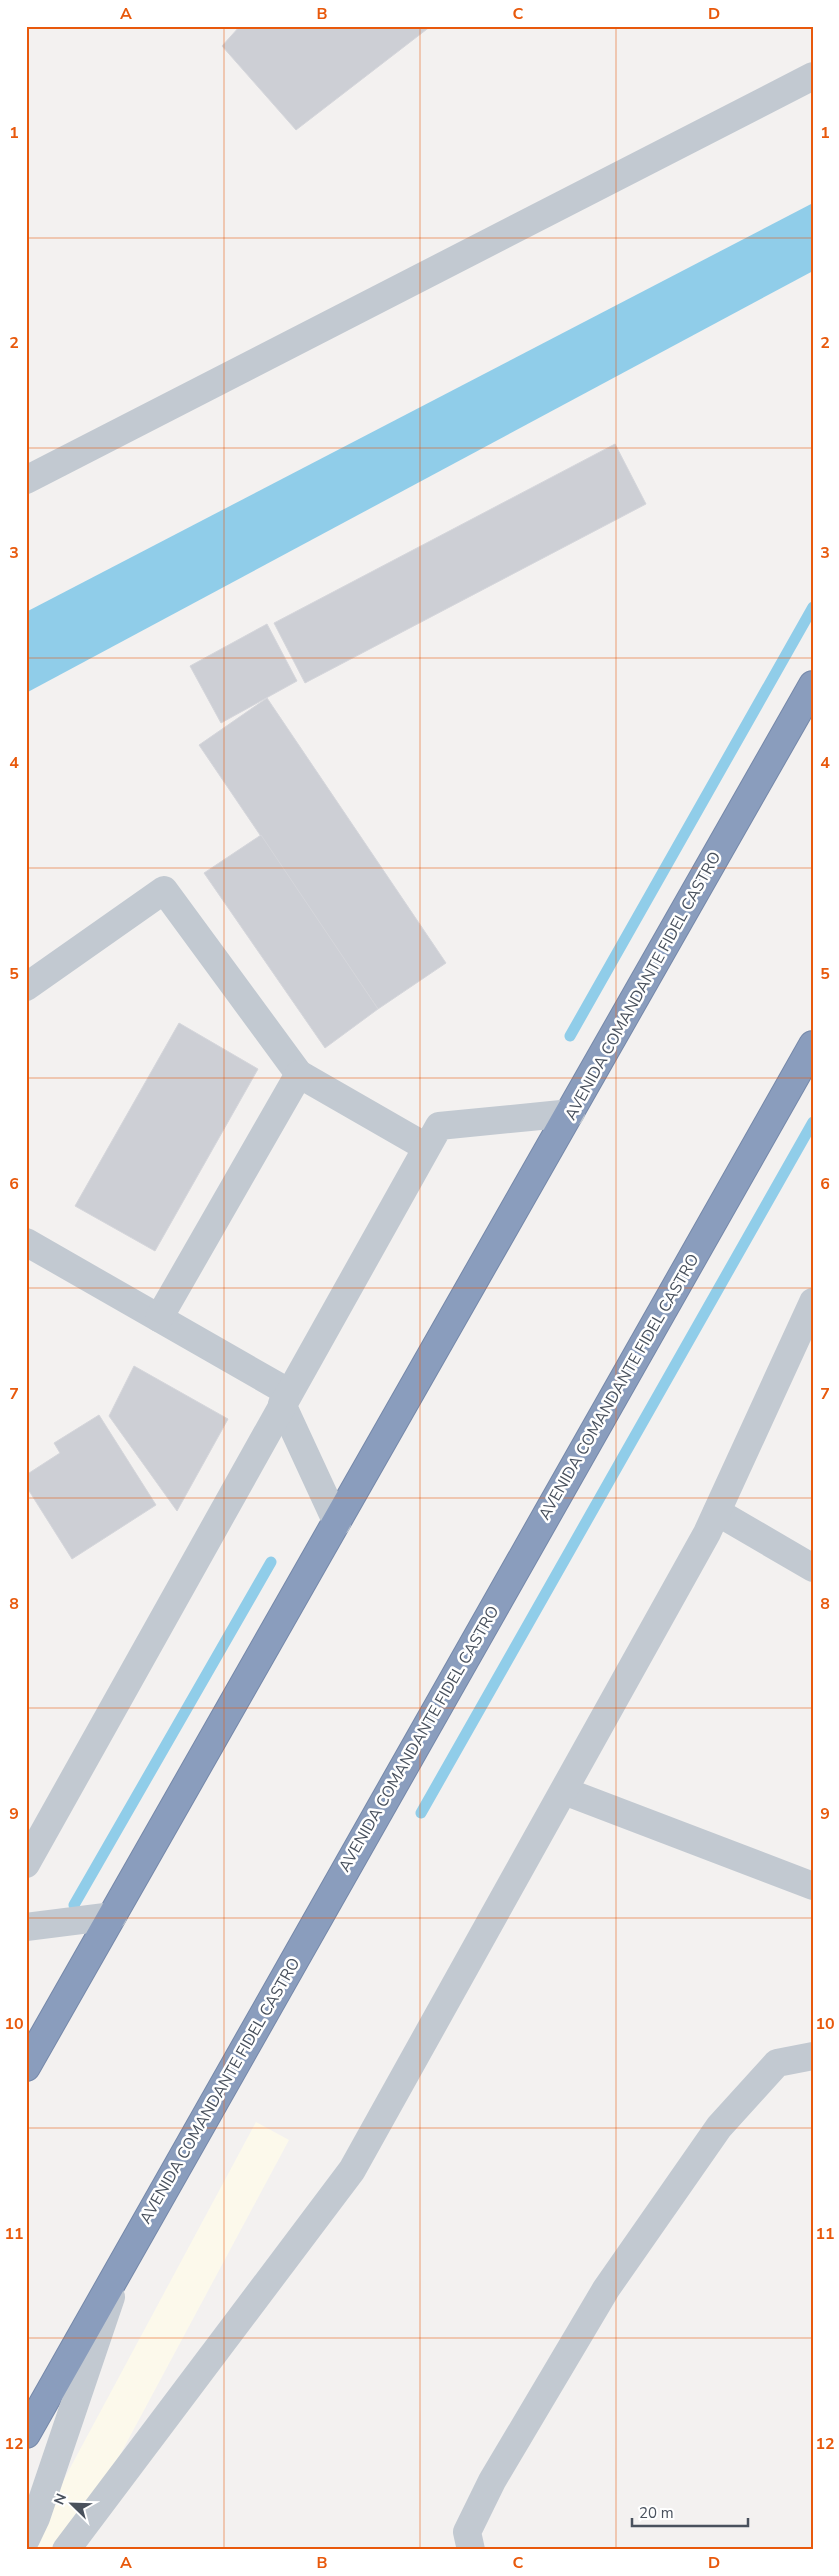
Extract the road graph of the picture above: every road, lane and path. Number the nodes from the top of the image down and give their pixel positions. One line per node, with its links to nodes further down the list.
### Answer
1 (813, 76): 2 (street)
2 (26, 480)
3 (813, 685): 7 (highway, AVENIDA COMANDANTE FIDEL CASTRO)
4 (26, 988): 6 (street)
5 (813, 1045): 23 (highway, AVENIDA COMANDANTE FIDEL CASTRO)
6 (299, 1074): 8 (street); 11 (street)
7 (571, 1113): 8 (street); 14 (highway, AVENIDA COMANDANTE FIDEL CASTRO)
8 (426, 1147): 12 (street)
9 (26, 1242): 11 (street)
10 (811, 1308): 13 (street)
11 (159, 1318): 12 (street)
12 (285, 1398): 14 (street); 17 (street)
13 (717, 1512): 15 (street); 16 (street)
14 (337, 1523): 19 (highway, AVENIDA COMANDANTE FIDEL CASTRO)
15 (813, 1568)
16 (564, 1791): 18 (street); 26 (street)
17 (26, 1864)
18 (813, 1886)
19 (112, 1916): 20 (street); 22 (highway, AVENIDA COMANDANTE FIDEL CASTRO)
20 (26, 1927)
21 (813, 2056): 27 (street)
22 (26, 2067)
23 (123, 2262): 24 (highway, AVENIDA COMANDANTE FIDEL CASTRO); 25 (street)
24 (26, 2434)
25 (26, 2539)
26 (66, 2550)
27 (471, 2550)

